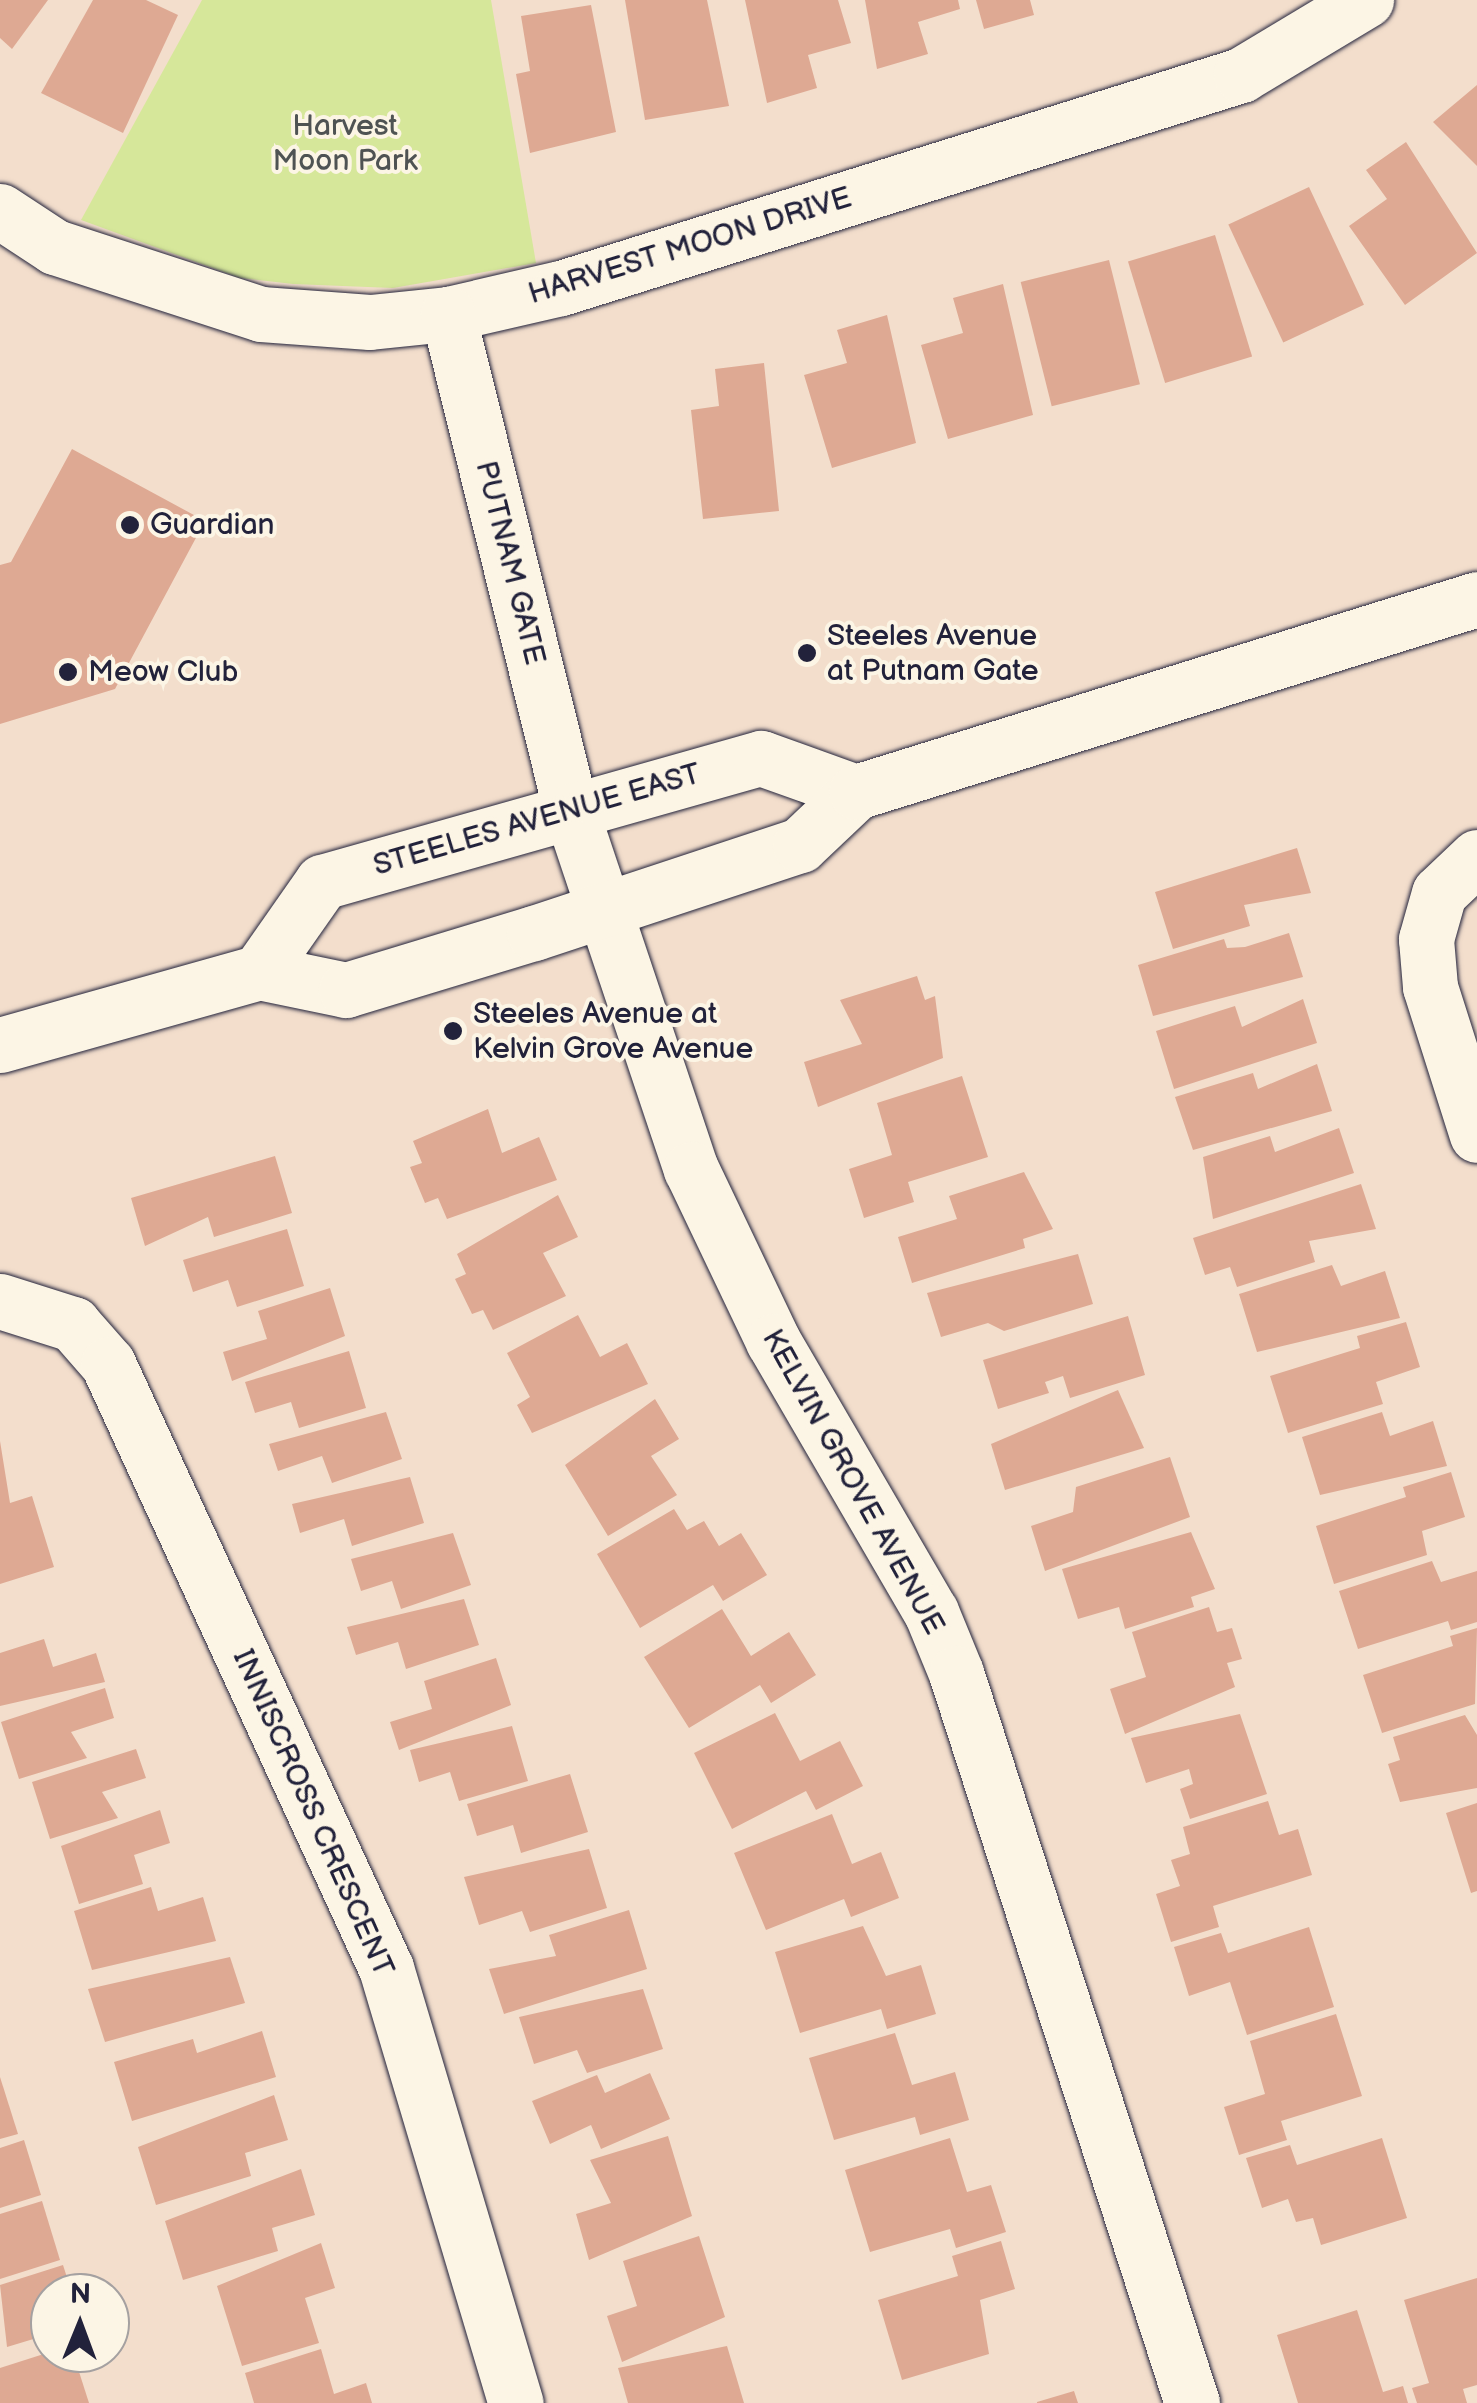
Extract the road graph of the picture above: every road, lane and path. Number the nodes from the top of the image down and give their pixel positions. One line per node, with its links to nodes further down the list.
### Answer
1 (1366, 0): 3 (street, HARVEST MOON DRIVE)
2 (0, 210): 3 (street, HARVEST MOON DRIVE)
3 (448, 314): 6 (street, PUTNAM GATE)
4 (1477, 599): 5 (street)
5 (856, 792): 6 (street, STEELES AVENUE EAST); 8 (street)
6 (571, 811): 8 (street, PUTNAM GATE); 9 (street, STEELES AVENUE EAST)
7 (1477, 857): 11 (street)
8 (606, 910): 9 (street); 14 (street, KELVIN GROVE AVENUE)
9 (259, 972): 10 (street)
10 (0, 1044)
11 (1477, 1135)
12 (0, 1301): 13 (street, INNISCROSS CRESCENT)
13 (516, 2403)
14 (1192, 2403)

